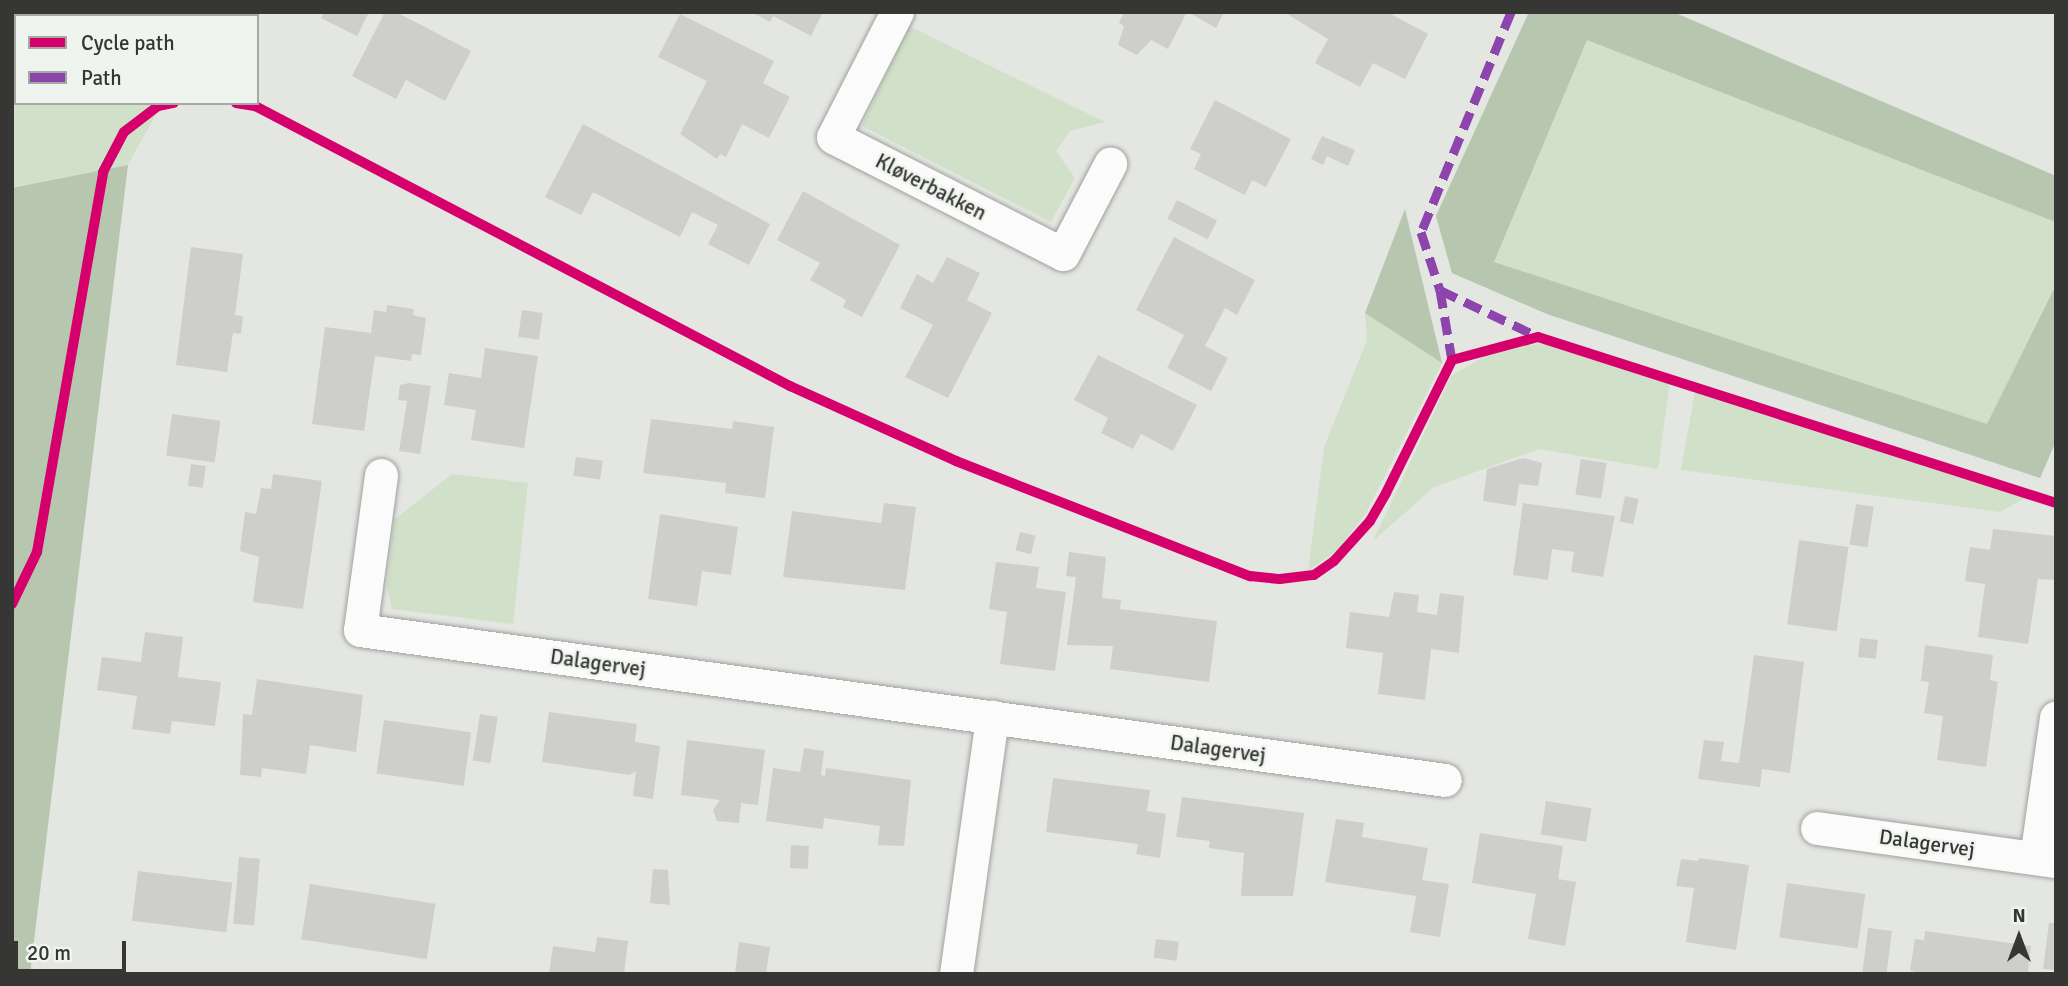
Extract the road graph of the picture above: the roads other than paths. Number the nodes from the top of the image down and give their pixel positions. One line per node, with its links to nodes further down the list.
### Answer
1 (897, 12): 2 (street, Kløverbakken)
2 (1110, 164)
3 (381, 475): 4 (street, Dalagervej)
4 (992, 717): 6 (street, Dalagervej); 9 (street)
5 (2056, 717): 8 (street, Dalagervej)
6 (1445, 780)
7 (1817, 828): 8 (street, Dalagervej)
8 (2046, 860)
9 (956, 974)

